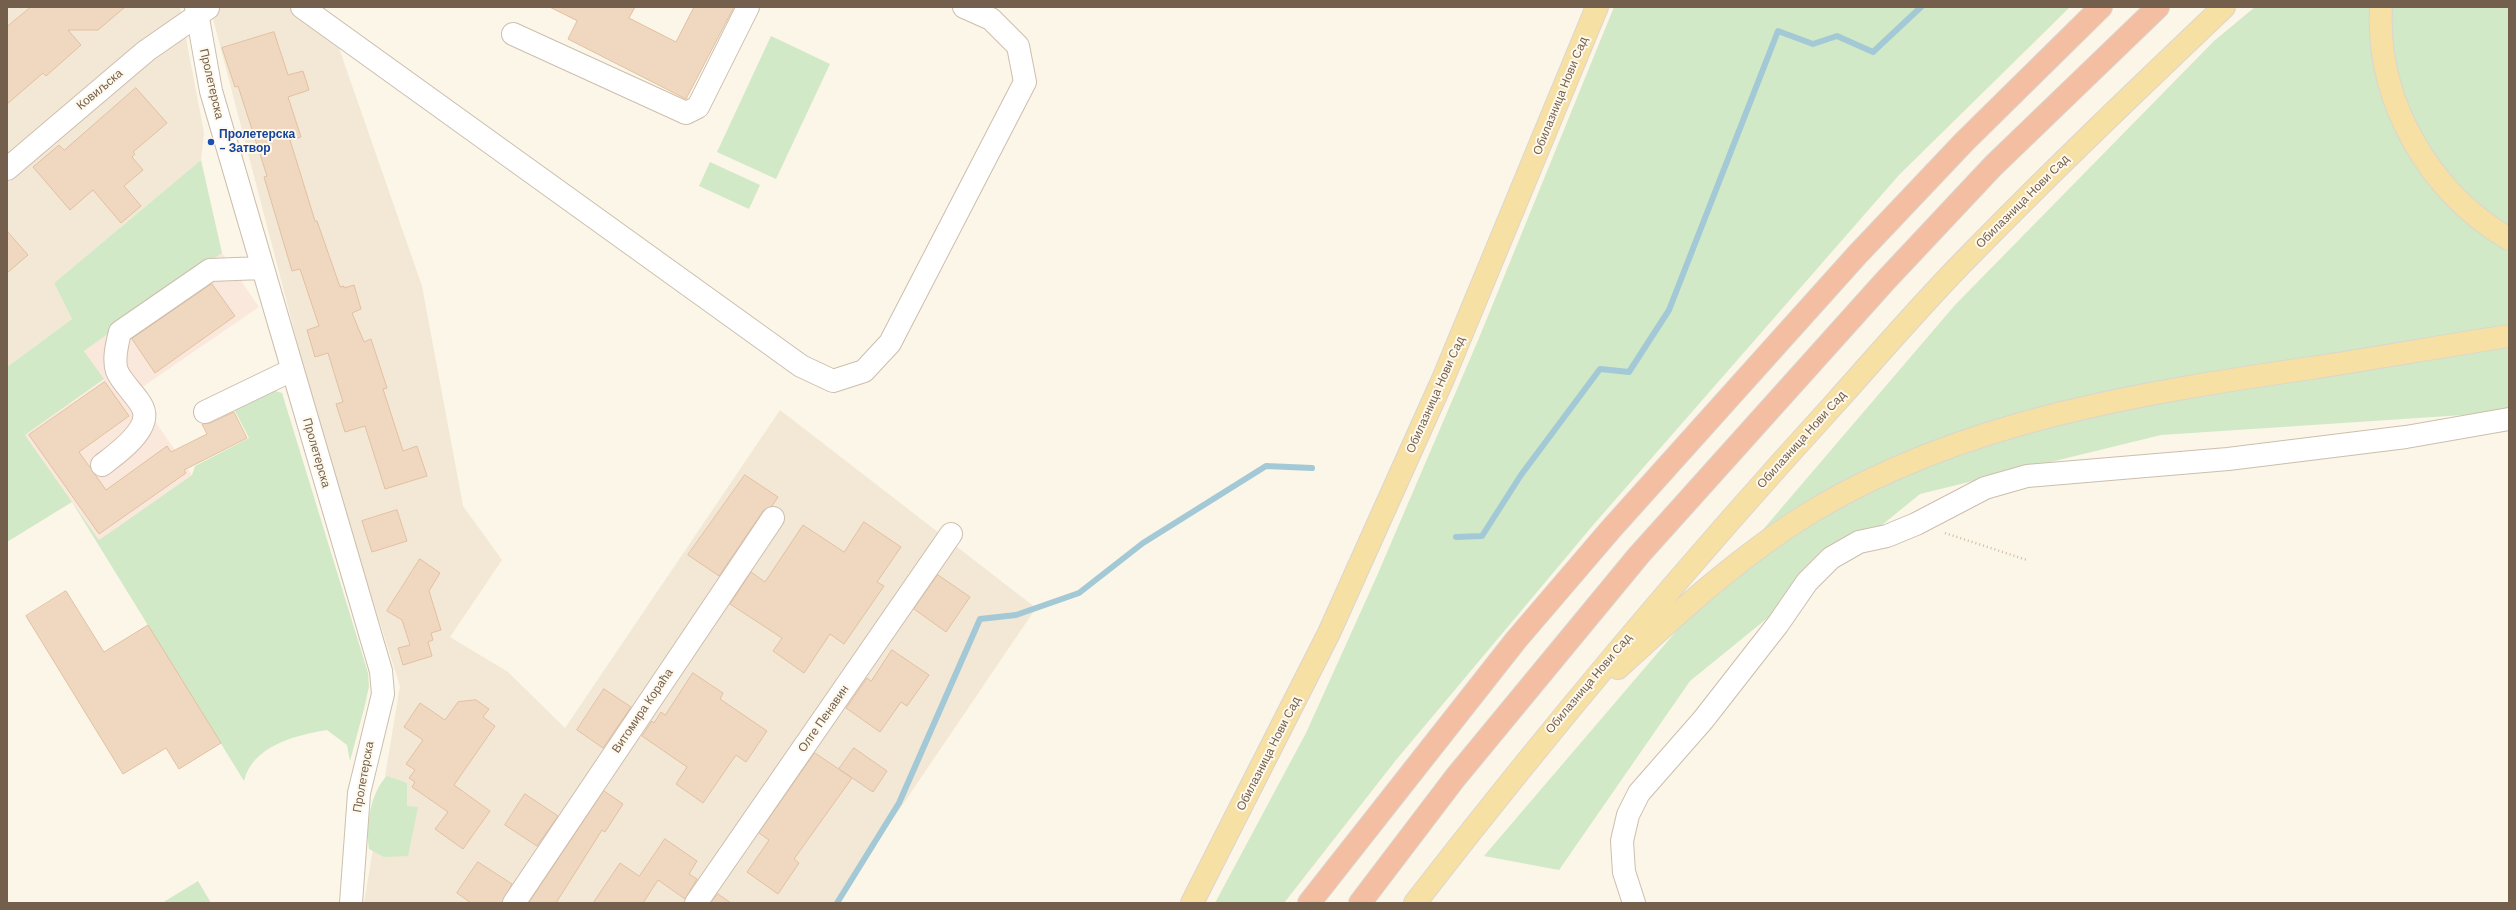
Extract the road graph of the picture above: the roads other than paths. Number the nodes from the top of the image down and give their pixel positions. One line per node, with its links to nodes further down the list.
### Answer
1 (302, 7): 3 (street)
2 (748, 7): 10 (street)
3 (964, 7)
4 (1597, 7): 25 (main road, Обилазница Нови Сад)
5 (2101, 7): 26 (highway)
6 (2158, 7): 27 (highway)
7 (2224, 7): 21 (main road, Обилазница Нови Сад)
8 (2381, 7): 12 (main road)
9 (195, 9): 11 (street, Ковиљска); 13 (street, Пролетерска)
10 (513, 34)
11 (7, 169)
12 (2509, 239)
13 (262, 268): 15 (street, Пролетерска); 18 (street)
14 (2509, 336): 21 (main road)
15 (292, 370): 16 (street); 22 (street, Пролетерска)
16 (205, 412)
17 (2509, 419): 29 (street)
18 (102, 465)
19 (773, 518): 23 (street, Витомира Кораћа)
20 (952, 534): 24 (street, Олге Пенавин)
21 (1551, 729): 28 (main road, Обилазница Нови Сад)
22 (351, 903)
23 (514, 903)
24 (696, 903)
25 (1192, 903)
26 (1309, 903)
27 (1360, 903)
28 (1415, 903)
29 (1634, 903)

